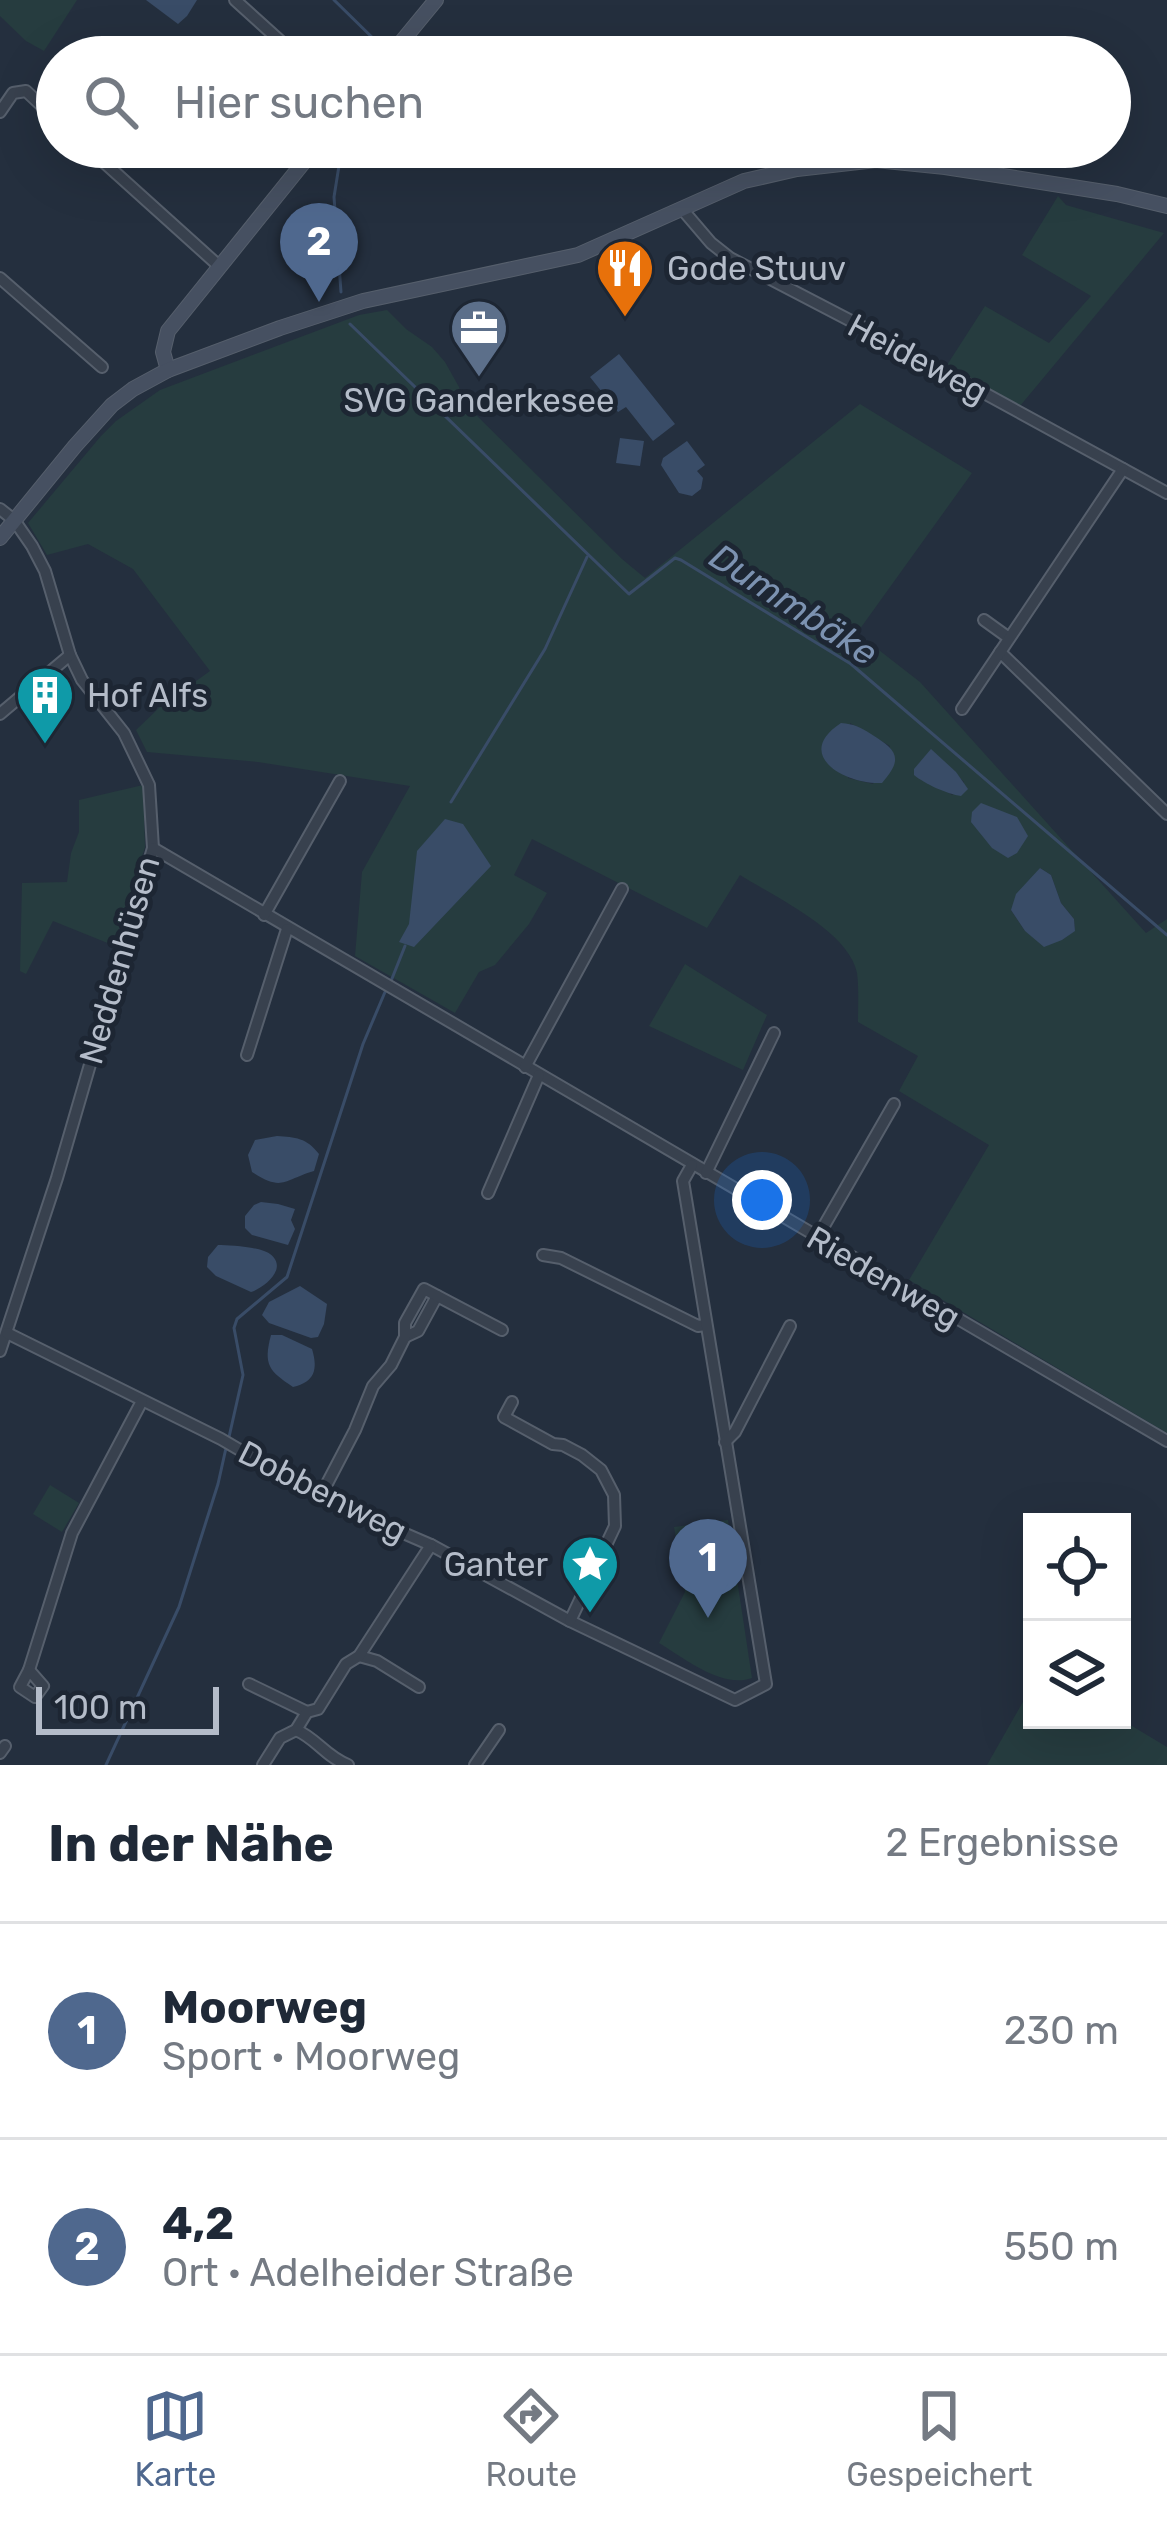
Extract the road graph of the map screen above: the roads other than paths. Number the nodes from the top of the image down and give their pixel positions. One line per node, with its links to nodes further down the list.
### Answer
1 (235, 0): 3 (street)
2 (436, 0): 4 (street)
3 (275, 36)
4 (406, 36)
5 (36, 100): 6 (street)
6 (0, 112)
7 (110, 168): 13 (street)
8 (299, 168): 13 (street)
9 (805, 168): 12 (street)
10 (951, 168): 11 (street)
11 (1167, 206)
12 (682, 209): 16 (street); 17 (street, Heideweg)
13 (219, 266): 16 (street)
14 (0, 278): 15 (street)
15 (102, 367)
16 (168, 370): 20 (street)
17 (1123, 469): 18 (street, Heideweg); 23 (street)
18 (1167, 493)
19 (0, 509): 20 (street)
20 (14, 520): 21 (street); 25 (street, Neddenhüsen)
21 (0, 538)
22 (984, 620): 23 (street)
23 (1010, 638): 24 (street)
24 (1000, 652): 26 (street); 29 (street)
25 (70, 655): 27 (street); 30 (street, Neddenhüsen)
26 (962, 709)
27 (0, 714)
28 (340, 781): 32 (street)
29 (1167, 814)
30 (153, 848): 32 (street, Riedenweg); 47 (street, Neddenhüsen)
31 (622, 889): 36 (street)
32 (264, 915): 33 (street, Riedenweg)
33 (287, 929): 35 (street); 36 (street, Riedenweg)
34 (774, 1033): 40 (street)
35 (247, 1055)
36 (526, 1067): 37 (street, Riedenweg)
37 (539, 1075): 39 (street, Riedenweg); 41 (street)
38 (895, 1104): 42 (street)
39 (692, 1165): 40 (street, Riedenweg); 44 (street)
40 (706, 1173): 42 (street, Riedenweg)
41 (488, 1193)
42 (817, 1238): 51 (street, Riedenweg)
43 (543, 1255): 44 (street)
44 (706, 1324): 52 (street)
45 (790, 1327): 52 (street)
46 (502, 1330): 53 (street)
47 (7, 1333): 48 (street, Neddenhüsen); 49 (street, Dobbenweg)
48 (0, 1351)
49 (142, 1401): 53 (street, Dobbenweg); 57 (street)
50 (512, 1402): 55 (street)
51 (1167, 1441)
52 (725, 1442): 55 (street, Dobbenweg)
53 (320, 1497): 54 (street, Dobbenweg)
54 (431, 1545): 55 (street, Dobbenweg); 56 (street)
55 (570, 1621)
56 (359, 1656): 59 (street); 60 (street)
57 (29, 1670)
58 (249, 1684): 60 (street)
59 (418, 1687)
60 (307, 1712): 61 (street)
61 (296, 1730): 63 (street); 64 (street)
62 (499, 1730): 65 (street)
63 (263, 1765)
64 (348, 1765)
65 (476, 1765)

